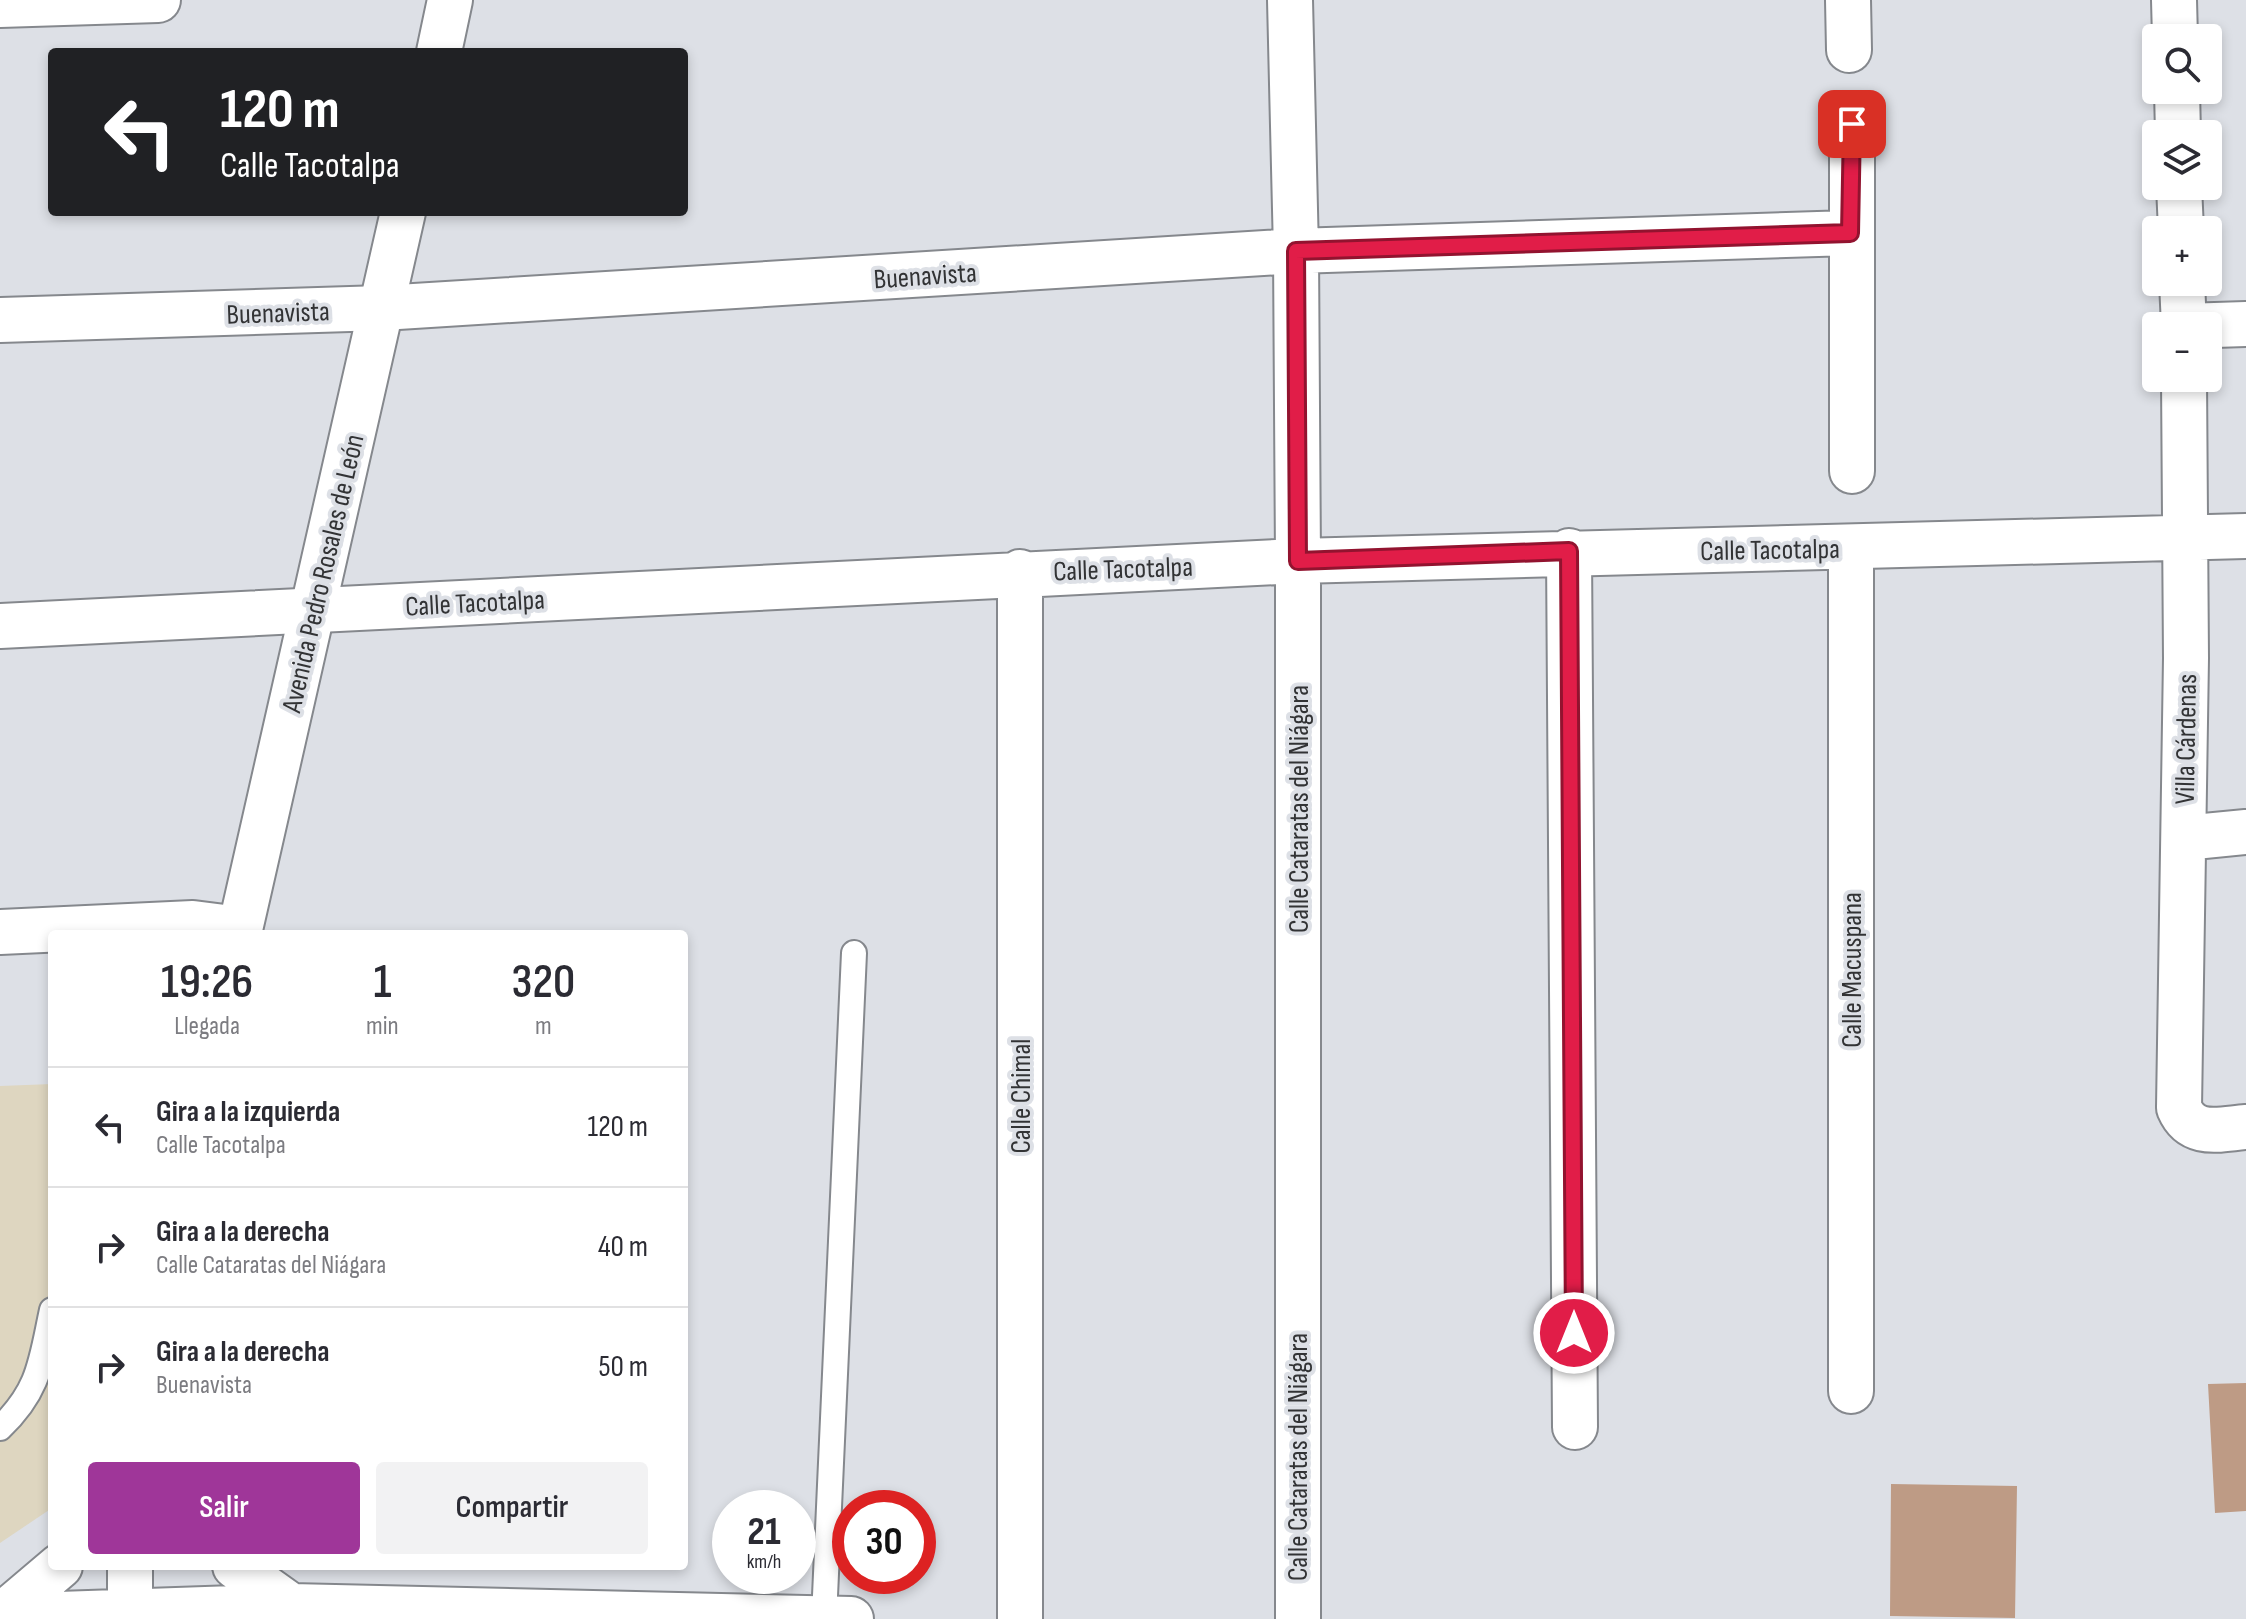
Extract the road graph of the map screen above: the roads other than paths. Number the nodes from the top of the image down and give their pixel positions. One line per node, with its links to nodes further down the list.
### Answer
1 (158, 0): 6 (street)
2 (450, 0): 8 (street)
3 (1290, 0): 13 (street, Calle Cataratas del Niágara)
4 (1848, 0): 9 (street)
5 (2174, 0): 7 (street)
6 (0, 5)
7 (2175, 24)
8 (440, 48)
9 (1849, 50)
10 (1852, 124): 12 (street)
11 (402, 216): 14 (street, Avenida Pedro Rosales de León)
12 (1850, 233): 13 (street, Buenavista); 19 (street)
13 (1296, 251): 14 (street, Buenavista); 24 (street, Calle Cataratas del Niágara)
14 (382, 308): 15 (street, Buenavista); 26 (street, Avenida Pedro Rosales de León)
15 (0, 320)
16 (2246, 324): 17 (street)
17 (2222, 325)
18 (2184, 392): 21 (street, Villa Cárdenas)
19 (1852, 471)
20 (2246, 536): 21 (street, Calle Tacotalpa)
21 (2185, 537): 22 (street, Calle Tacotalpa); 29 (street, Villa Cárdenas)
22 (1851, 548): 23 (street, Calle Tacotalpa); 36 (street, Calle Macuspana)
23 (1569, 551): 24 (street, Calle Tacotalpa); 37 (street)
24 (1298, 561): 25 (street, Calle Tacotalpa); 49 (street, Calle Cataratas del Niágara)
25 (1020, 572): 26 (street, Calle Tacotalpa); 48 (street, Calle Chimal)
26 (314, 612): 27 (street, Calle Tacotalpa); 31 (street, Avenida Pedro Rosales de León)
27 (0, 626)
28 (2246, 832): 29 (street)
29 (2184, 838): 34 (street, Villa Cárdenas)
30 (230, 930): 32 (street)
31 (240, 930)
32 (0, 932)
33 (854, 953): 46 (lane)
34 (2246, 1127)
35 (48, 1329): 38 (lane)
36 (1851, 1391)
37 (1575, 1427)
38 (0, 1428)
39 (55, 1570): 43 (street)
40 (130, 1570): 44 (street)
41 (237, 1570): 42 (street)
42 (258, 1612): 44 (street); 45 (street)
43 (0, 1616): 44 (street)
44 (130, 1616)
45 (779, 1618): 46 (street)
46 (824, 1618): 47 (street)
47 (851, 1619)
48 (1020, 1619)
49 (1298, 1619)

